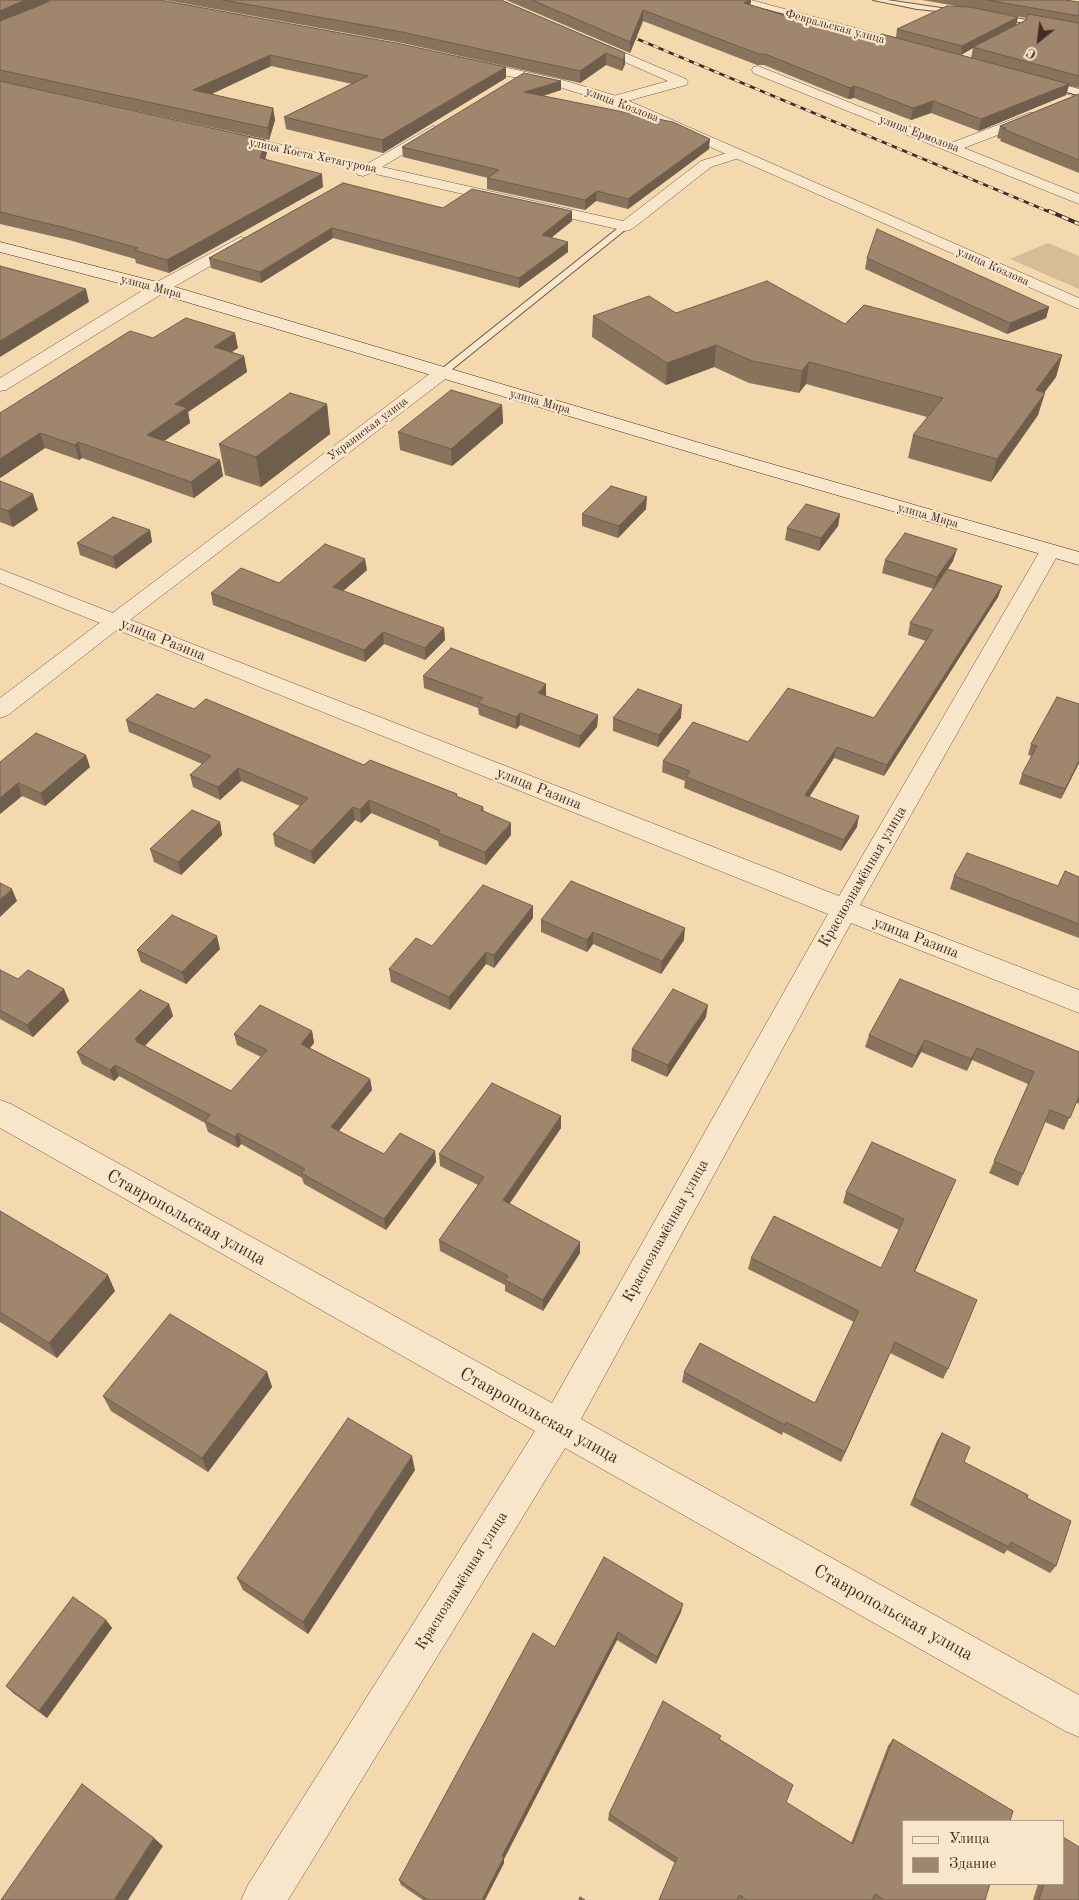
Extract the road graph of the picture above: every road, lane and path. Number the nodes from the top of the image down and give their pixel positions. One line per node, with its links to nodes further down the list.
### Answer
1 (737, 0): 3 (street, Февральская улица)
2 (876, 0): 4 (lane)
3 (758, 2): 10 (street, Февральская улица)
4 (969, 12)
5 (1002, 18): 6 (lane)
6 (1010, 19): 7 (lane); 8 (lane)
7 (1021, 28)
8 (1079, 31)
9 (582, 39): 18 (street)
10 (922, 50)
11 (457, 61): 13 (street, улица Козлова)
12 (758, 70): 23 (street, улица Ермолова)
13 (522, 75): 15 (street); 18 (street, улица Козлова)
14 (1024, 78): 16 (street)
15 (505, 85)
16 (1079, 92)
17 (1079, 97): 19 (street)
18 (616, 100): 24 (street, улица Козлова)
19 (1061, 104)
20 (1043, 112): 23 (street)
21 (446, 122): 25 (street)
22 (215, 134): 25 (street, улица Коста Хетагурова)
23 (953, 147): 27 (street, улица Ермолова)
24 (737, 154): 28 (street, Украинская улица); 32 (street, улица Козлова)
25 (371, 168): 26 (street); 28 (street, улица Коста Хетагурова)
26 (354, 178)
27 (1079, 199)
28 (626, 226): 33 (lane, Украинская улица)
29 (252, 235): 31 (street)
30 (0, 247): 31 (street, улица Мира)
31 (159, 288): 33 (street, улица Мира); 34 (street)
32 (1079, 304)
33 (442, 373): 35 (street, улица Мира); 38 (street, Украинская улица)
34 (0, 386)
35 (1050, 551): 36 (street, улица Мира); 40 (street, Краснознамённая улица)
36 (1079, 559)
37 (0, 575): 38 (street, улица Разина)
38 (114, 620): 39 (street, Украинская улица); 40 (street, улица Разина)
39 (0, 710)
40 (844, 910): 41 (street, улица Разина); 43 (street, Краснознамённая улица)
41 (1079, 1002)
42 (0, 1114): 43 (street, Ставропольская улица)
43 (558, 1426): 44 (street, Ставропольская улица); 45 (street, Краснознамённая улица)
44 (1079, 1717)
45 (263, 1900)

